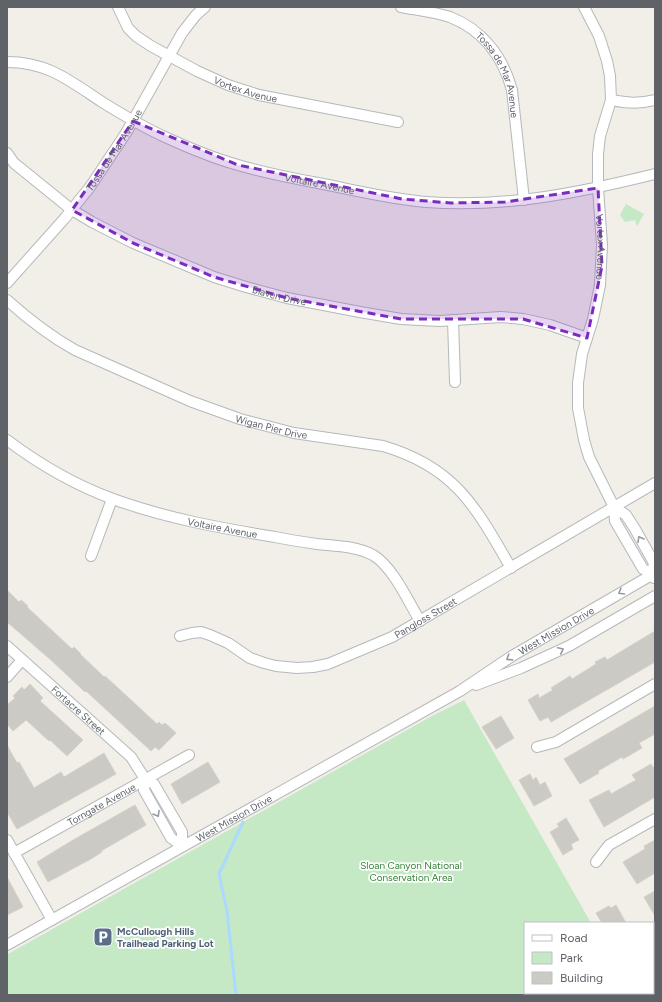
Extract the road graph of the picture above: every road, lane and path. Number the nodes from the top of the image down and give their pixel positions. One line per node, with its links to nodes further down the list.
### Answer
1 (118, 7): 5 (street, Vortex Avenue)
2 (205, 7): 5 (street, Tossa de Mar Avenue)
3 (401, 7): 14 (street, Tossa de Mar Avenue)
4 (584, 7): 7 (street, Vortex Avenue)
5 (170, 56): 9 (street, Tossa de Mar Avenue); 10 (street, Vortex Avenue)
6 (7, 62): 9 (street, Voltaire Avenue)
7 (611, 100): 8 (street); 13 (street, Vortex Avenue)
8 (655, 100)
9 (133, 121): 14 (street, Voltaire Avenue); 15 (street, Tossa de Mar Avenue)
10 (398, 122)
11 (7, 153): 15 (street, Blaven Drive)
12 (655, 174): 13 (street, Voltaire Avenue)
13 (598, 188): 14 (street, Voltaire Avenue); 19 (street, Vortex Avenue)
14 (524, 200)
15 (72, 210): 16 (street, Tossa de Mar Avenue); 18 (street, Blaven Drive)
16 (7, 283)
17 (7, 300): 26 (street, Wigan Pier Drive)
18 (452, 320): 19 (street, Blaven Drive); 20 (street)
19 (586, 338): 24 (street, Vortex Avenue)
20 (455, 382)
21 (7, 440): 23 (street, Voltaire Avenue)
22 (655, 483): 24 (street, Pangloss Street)
23 (112, 499): 25 (street); 29 (street, Voltaire Avenue)
24 (614, 507): 26 (street, Pangloss Street); 27 (street, Vortex Avenue)
25 (91, 556)
26 (511, 568): 29 (street, Pangloss Street)
27 (654, 575): 35 (street, West Mission Drive, one-way to 35)
28 (655, 596): 35 (street, West Mission Drive, one-way to 28)
29 (420, 621): 30 (street, Pangloss Street)
30 (180, 636)
31 (7, 646): 32 (street, Fortacre Street)
32 (22, 660): 33 (street); 38 (street, Fortacre Street)
33 (7, 677)
34 (655, 684): 36 (street)
35 (460, 691): 41 (street, West Mission Drive)
36 (537, 747)
37 (189, 755): 38 (street, Torngate Avenue)
38 (145, 779): 41 (street, Fortacre Street); 42 (street, Torngate Avenue)
39 (655, 818): 43 (street)
40 (7, 840): 42 (street)
41 (182, 846): 44 (street, West Mission Drive)
42 (14, 852): 44 (street)
43 (596, 862)
44 (52, 920): 45 (street, West Mission Drive)
45 (7, 945)

